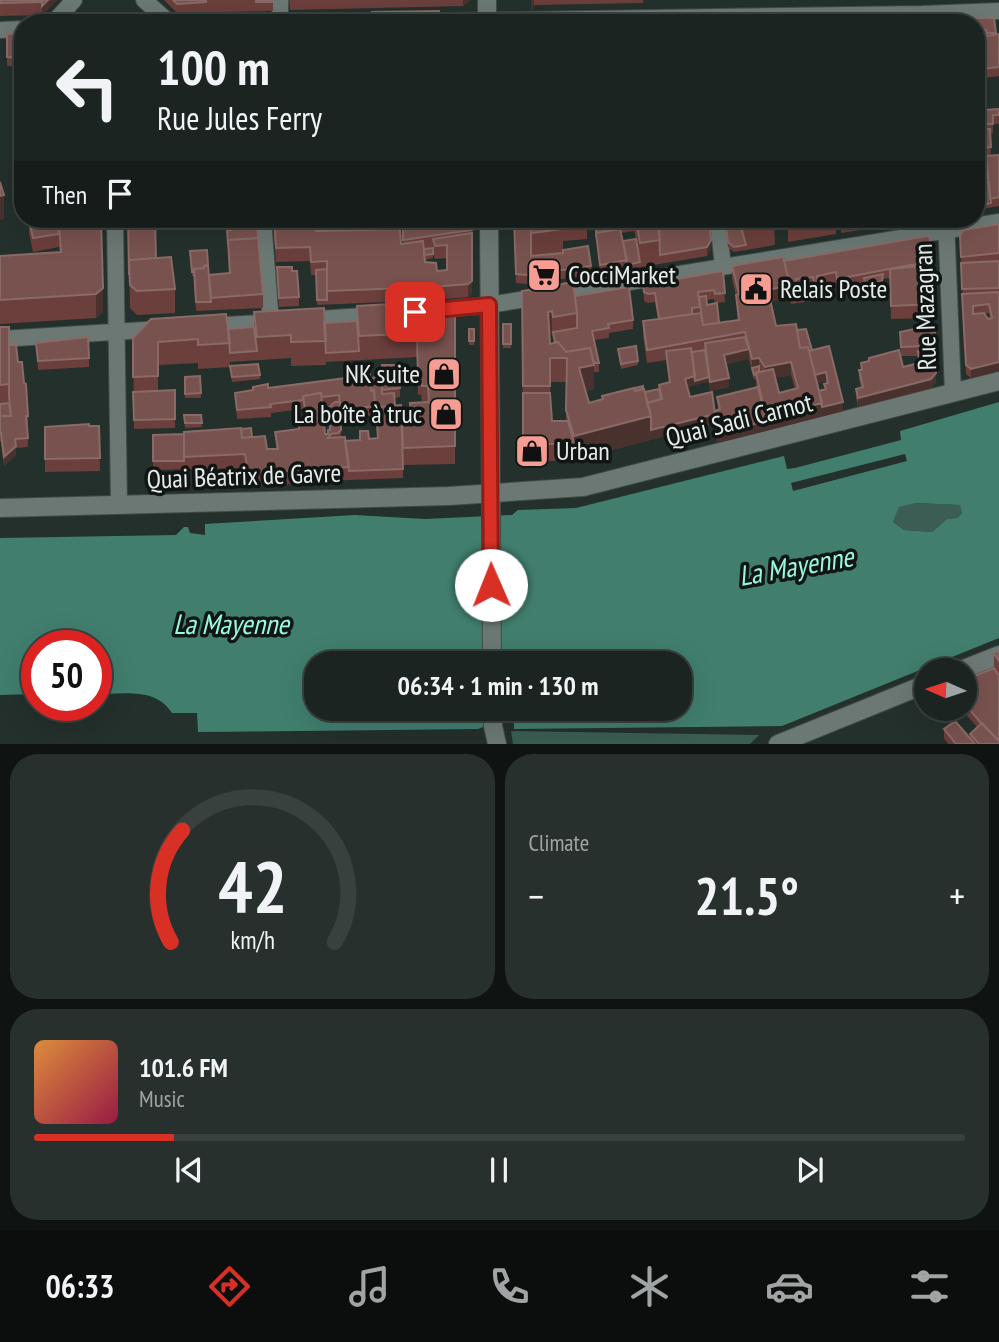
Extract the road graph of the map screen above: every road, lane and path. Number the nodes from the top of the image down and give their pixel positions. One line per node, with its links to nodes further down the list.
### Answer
1 (74, 0): 5 (street)
2 (144, 0): 6 (street)
3 (999, 11): 4 (street)
4 (942, 12): 7 (street)
5 (61, 14)
6 (160, 14)
7 (880, 14)
8 (116, 228): 19 (street)
9 (264, 228): 18 (street)
10 (489, 228): 15 (street)
11 (719, 228): 14 (street)
12 (930, 228): 14 (street)
13 (946, 228): 22 (street, Rue Mazagran)
14 (723, 267): 15 (street)
15 (489, 305): 16 (street); 23 (street)
16 (415, 312)
17 (391, 314): 18 (street)
18 (271, 323): 19 (street)
19 (117, 331): 20 (street); 24 (street)
20 (0, 338)
21 (999, 381): 22 (street, Quai Sadi Carnot)
22 (953, 393): 23 (street, Quai Sadi Carnot)
23 (490, 493): 24 (street, Quai Béatrix de Gavre); 26 (street)
24 (120, 506): 25 (street, Quai Béatrix de Gavre)
25 (0, 508)
26 (492, 651)
27 (999, 655): 28 (street)
28 (977, 664)
29 (914, 689): 30 (street)
30 (778, 744)

